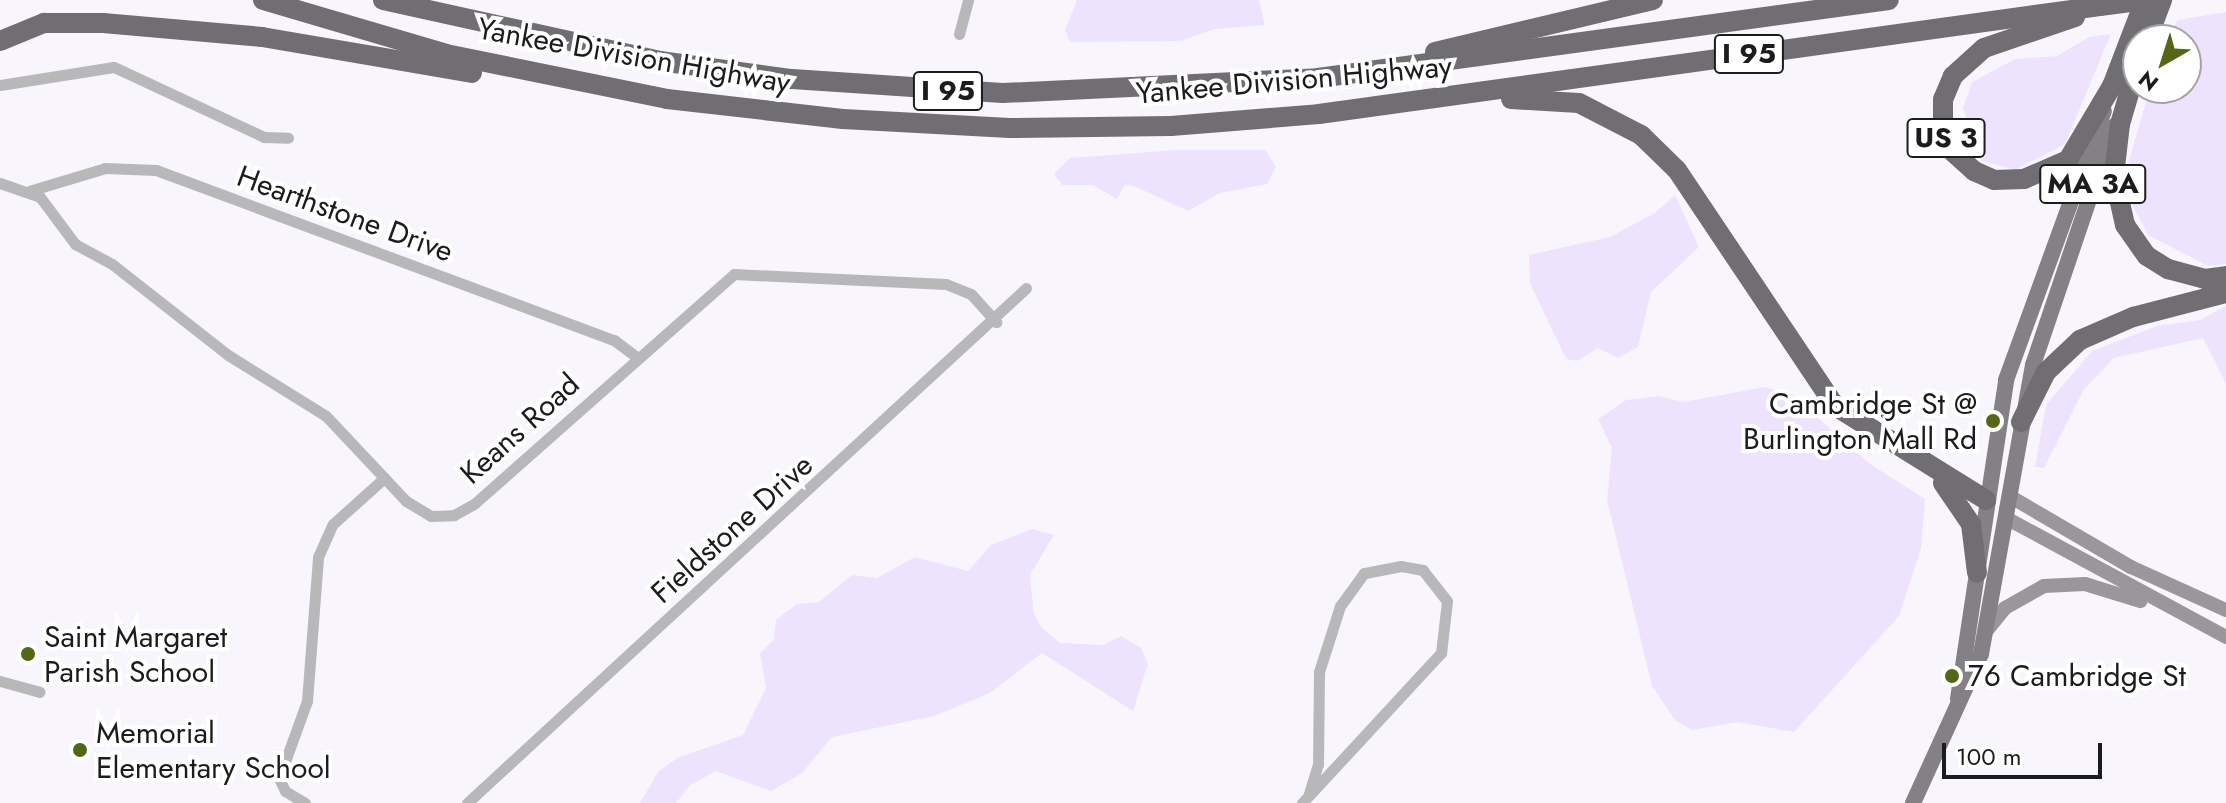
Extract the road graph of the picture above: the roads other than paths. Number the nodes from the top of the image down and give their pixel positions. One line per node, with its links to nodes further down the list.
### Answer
1 (263, 0): 17 (highway, Yankee Division Highway / I 95)
2 (383, 0): 12 (highway, Yankee Division Highway / I 95)
3 (434, 0): 12 (highway)
4 (968, 0): 11 (street)
5 (1653, 0): 14 (highway)
6 (1889, 0): 14 (highway, Yankee Division Highway / I 95)
7 (2145, 0): 9 (highway, Yankee Division Highway / I 95, bridge); 18 (highway, US 3)
8 (2162, 0): 10 (highway)
9 (2100, 6): 18 (highway, US 3); 19 (highway, Yankee Division Highway / I 95)
10 (2153, 24)
11 (959, 34)
12 (523, 35): 14 (highway, Yankee Division Highway / I 95)
13 (0, 41): 17 (highway)
14 (1375, 71)
15 (0, 85): 20 (street)
16 (2122, 85): 18 (highway, MA 3A)
17 (605, 88): 19 (highway, Yankee Division Highway / I 95)
18 (2120, 88): 23 (highway); 28 (main road, MA 3A); 32 (main road, MA 3A)
19 (1399, 103): 29 (highway)
20 (288, 138)
21 (0, 183): 22 (street, Keans Road)
22 (29, 191): 27 (street, Hearthstone Drive); 30 (street, Keans Road)
23 (2226, 276)
24 (1026, 288): 26 (street, Fieldstone Drive)
25 (2226, 293): 28 (highway)
26 (996, 322): 27 (street, Keans Road); 44 (street, Fieldstone Drive)
27 (635, 356): 30 (street, Keans Road)
28 (2021, 422): 31 (main road, MA 3A)
29 (1886, 439): 32 (highway); 34 (highway)
30 (384, 478): 43 (street)
31 (2011, 497): 32 (main road); 33 (main road, MA 3A); 35 (main road)
32 (1986, 500): 33 (main road); 34 (main road, MA 3A)
33 (2006, 518): 36 (main road); 37 (main road, MA 3A)
34 (1977, 573): 41 (main road, MA 3A)
35 (2226, 610)
36 (2193, 622): 37 (main road); 38 (main road)
37 (1988, 629): 41 (main road, MA 3A)
38 (2226, 637)
39 (0, 681): 40 (street)
40 (40, 692)
41 (1957, 704): 45 (main road, MA 3A)
42 (1306, 798): 42 (street)
43 (305, 803)
44 (467, 803)
45 (1913, 803)

